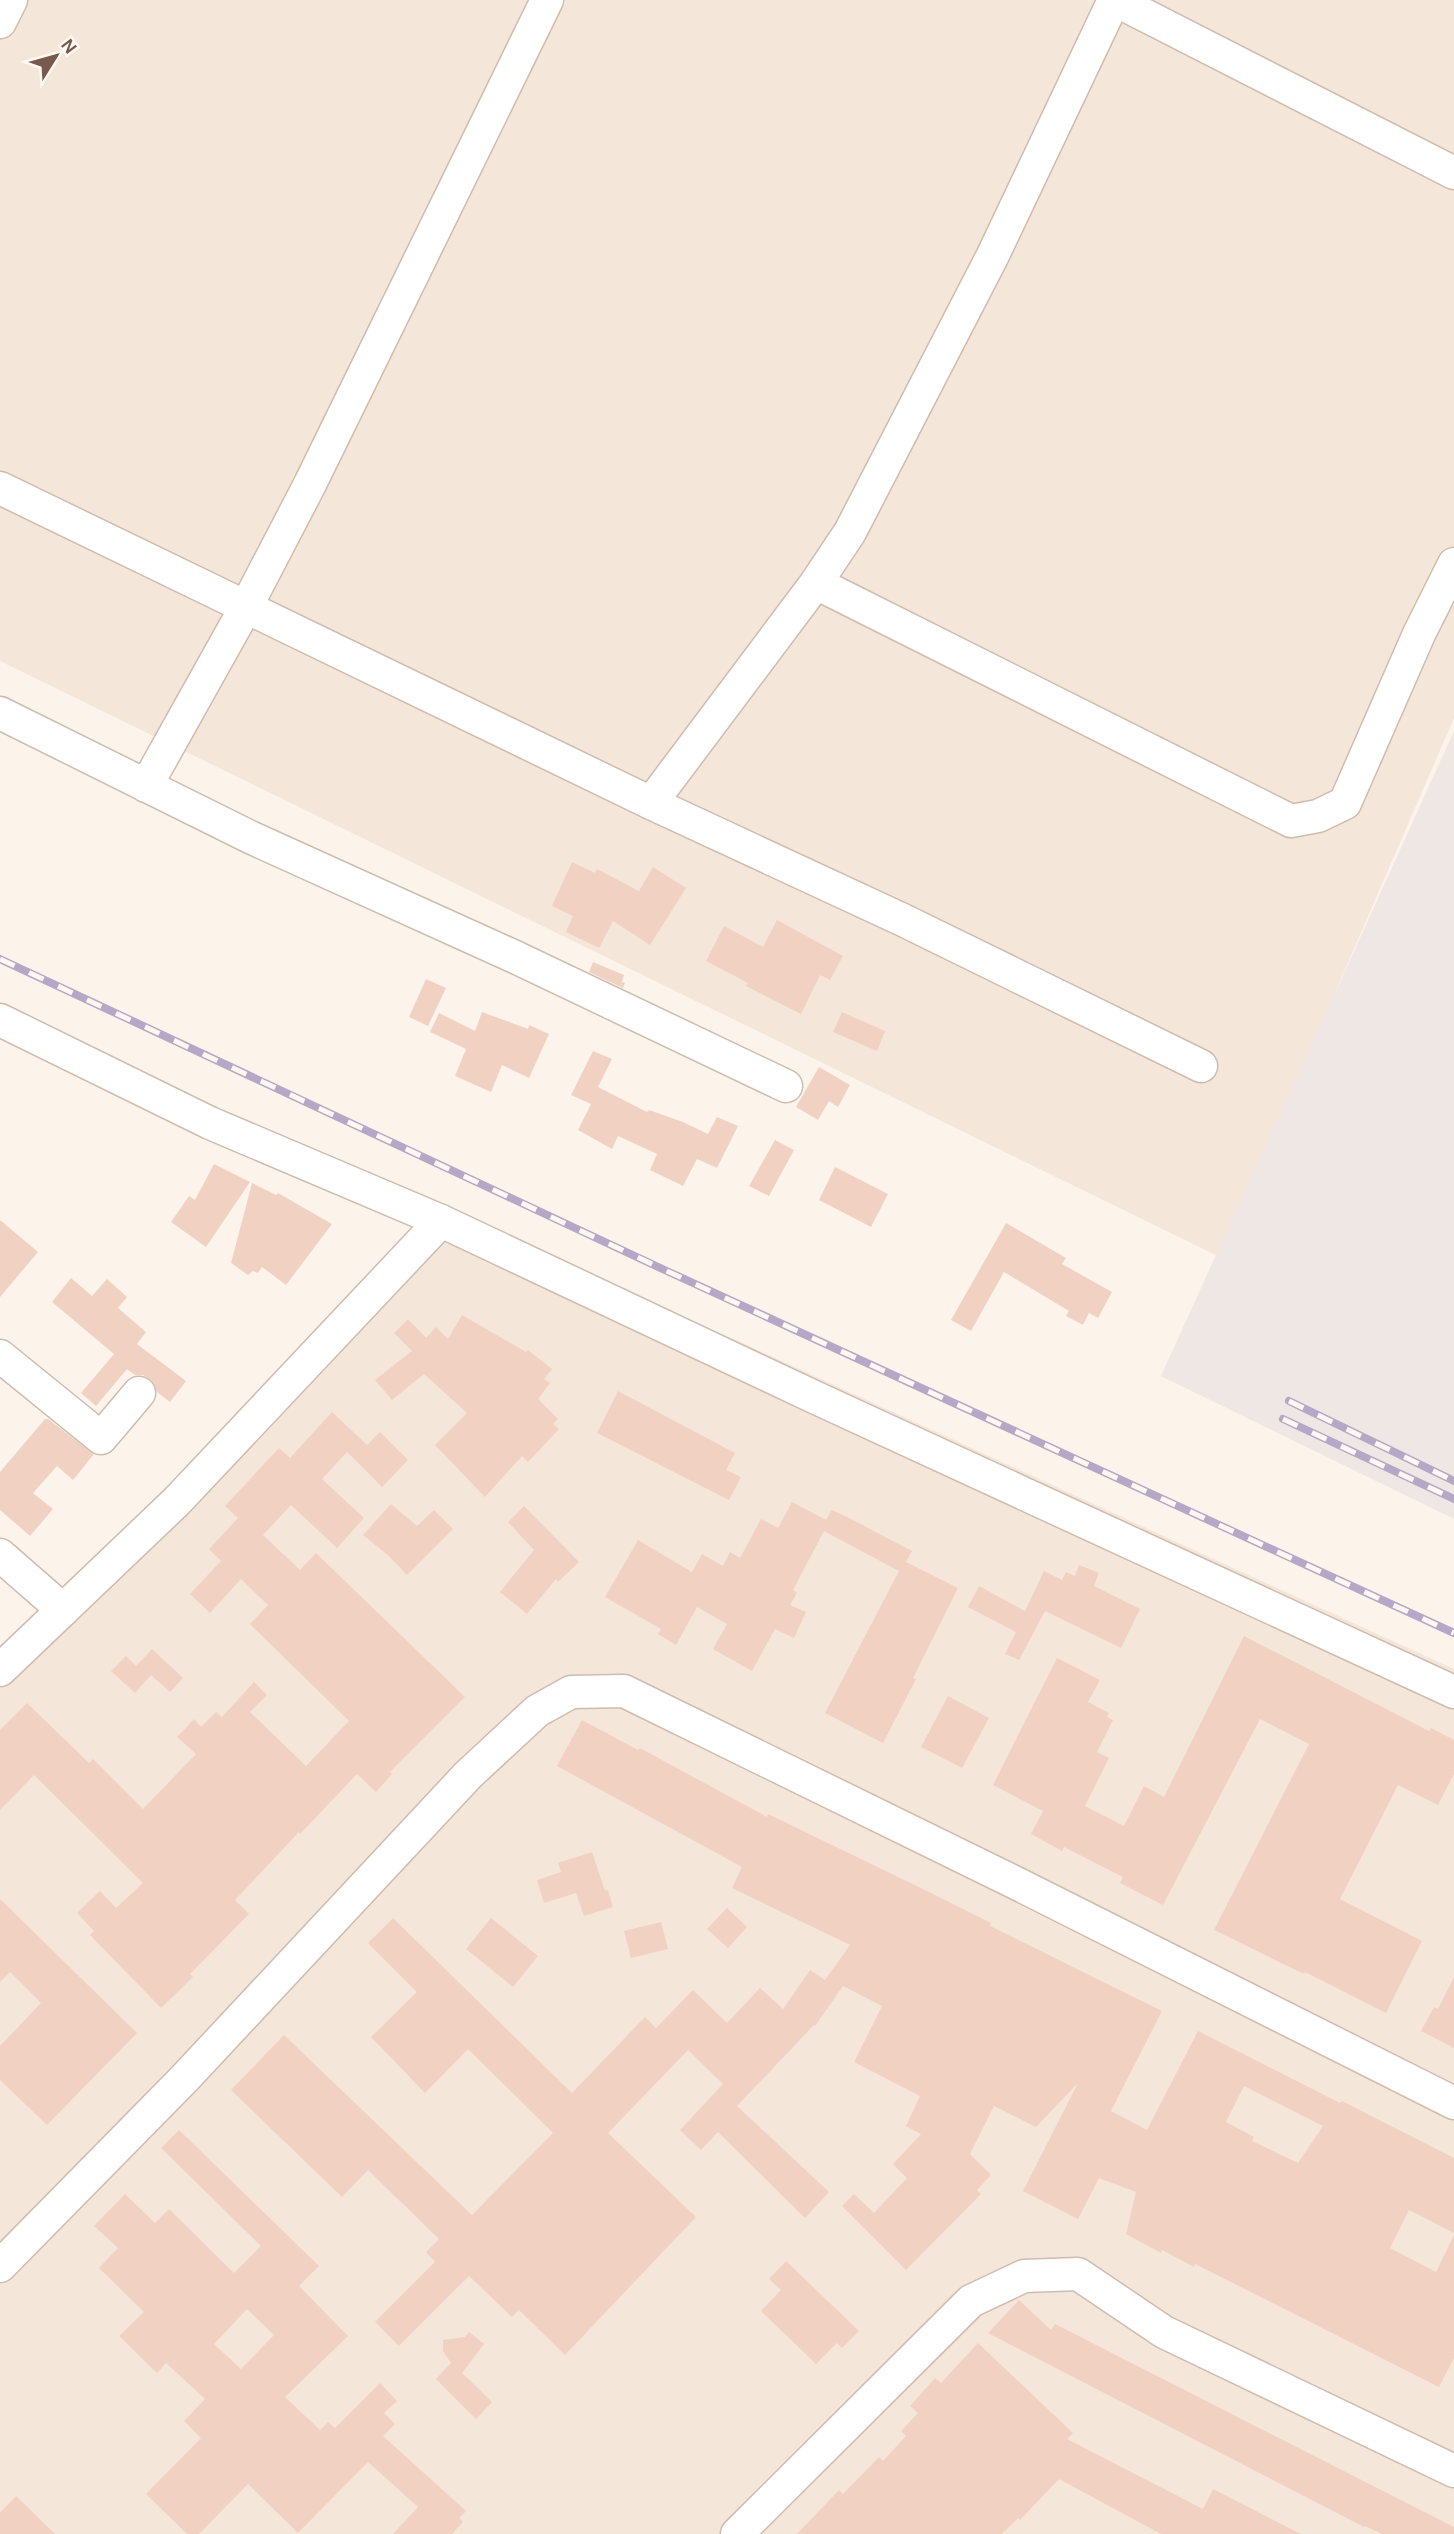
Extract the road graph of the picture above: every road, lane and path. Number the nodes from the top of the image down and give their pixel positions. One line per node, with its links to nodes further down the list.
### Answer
1 (11, 0): 4 (street)
2 (547, 0): 9 (street)
3 (1114, 0): 5 (street); 8 (street)
4 (0, 22)
5 (1454, 173)
6 (0, 488): 9 (street)
7 (1454, 564): 8 (street)
8 (816, 583): 12 (street)
9 (246, 607): 11 (street); 12 (street)
10 (0, 713): 11 (street)
11 (146, 786): 15 (street)
12 (652, 803): 14 (street)
13 (0, 1020): 16 (street)
14 (1201, 1066)
15 (786, 1086)
16 (441, 1221): 20 (street); 22 (street)
17 (0, 1356): 18 (street)
18 (139, 1393)
19 (0, 1555): 20 (street)
20 (62, 1611): 21 (street)
21 (0, 1670)
22 (1454, 1692)
23 (1454, 2103): 24 (street)
24 (0, 2266)
25 (1454, 2471): 26 (street)
26 (737, 2534)

